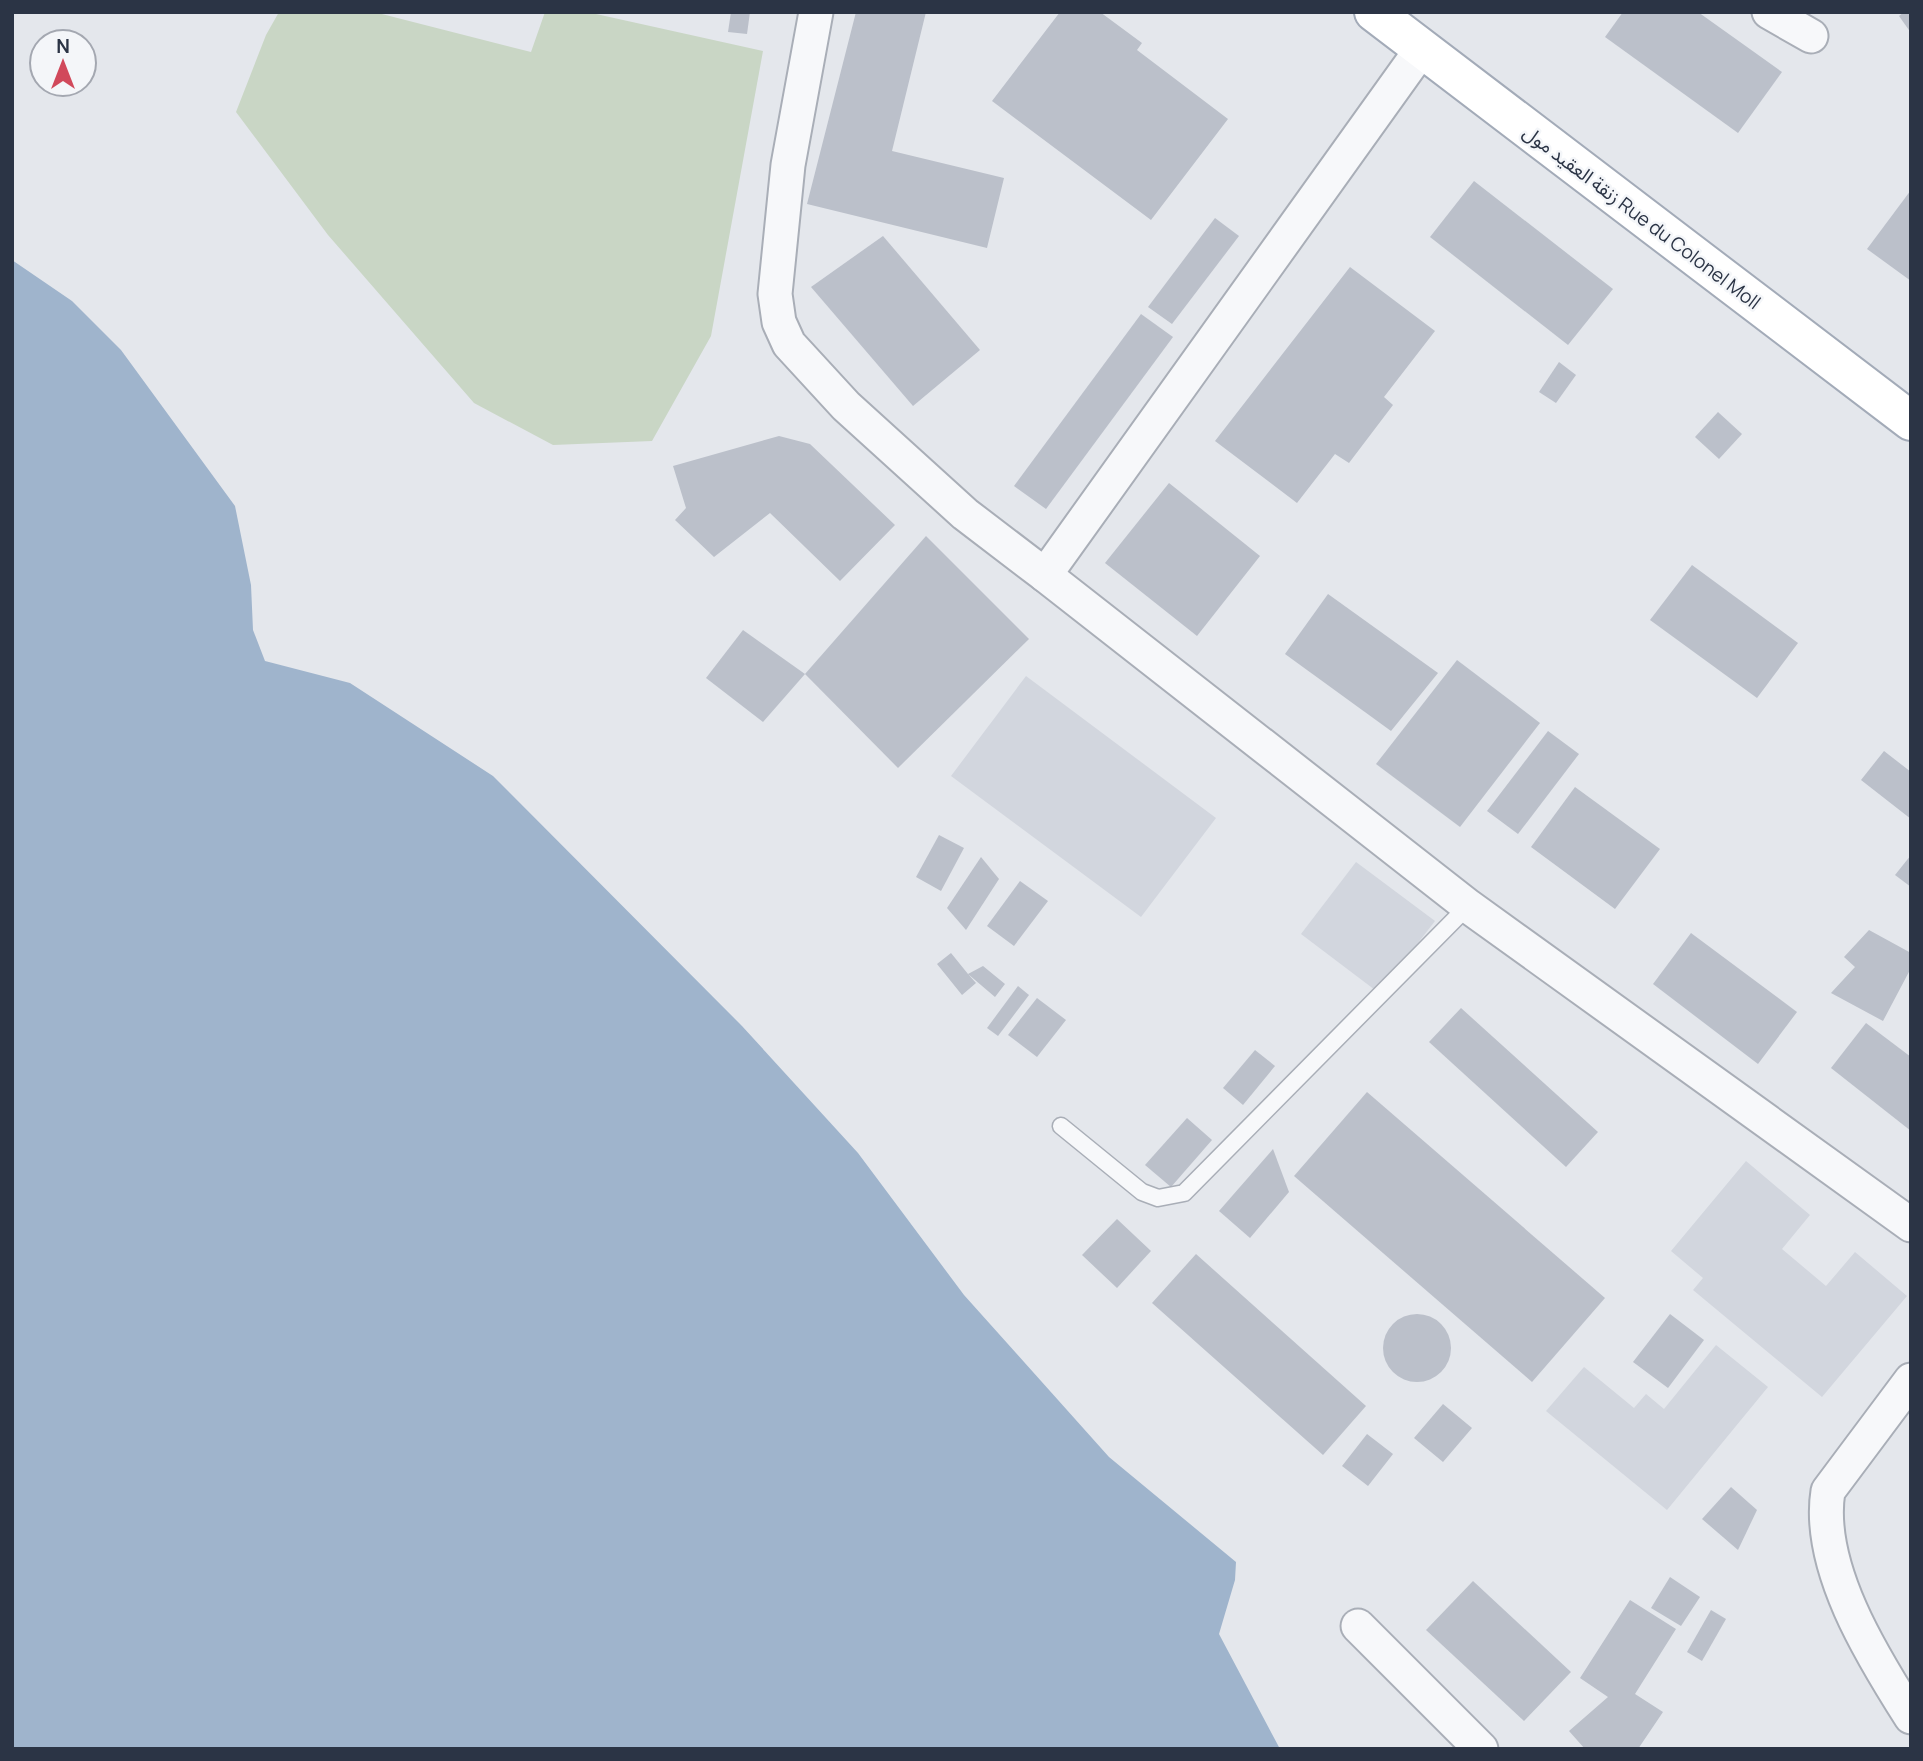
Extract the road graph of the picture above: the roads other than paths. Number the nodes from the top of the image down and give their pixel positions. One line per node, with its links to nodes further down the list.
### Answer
1 (816, 12): 7 (street)
2 (1374, 12): 5 (main road, زنقة العقيد مول Rue du Colonel Moll)
3 (1769, 12): 4 (street)
4 (1811, 36)
5 (1421, 50): 6 (main road, زنقة العقيد مول Rue du Colonel Moll); 7 (street)
6 (1911, 421)
7 (1045, 575): 8 (street)
8 (1468, 906): 9 (lane); 10 (street)
9 (1061, 1126)
10 (1911, 1224)
11 (1911, 1380): 13 (street)
12 (1358, 1626): 14 (street)
13 (1911, 1717)
14 (1481, 1749)

